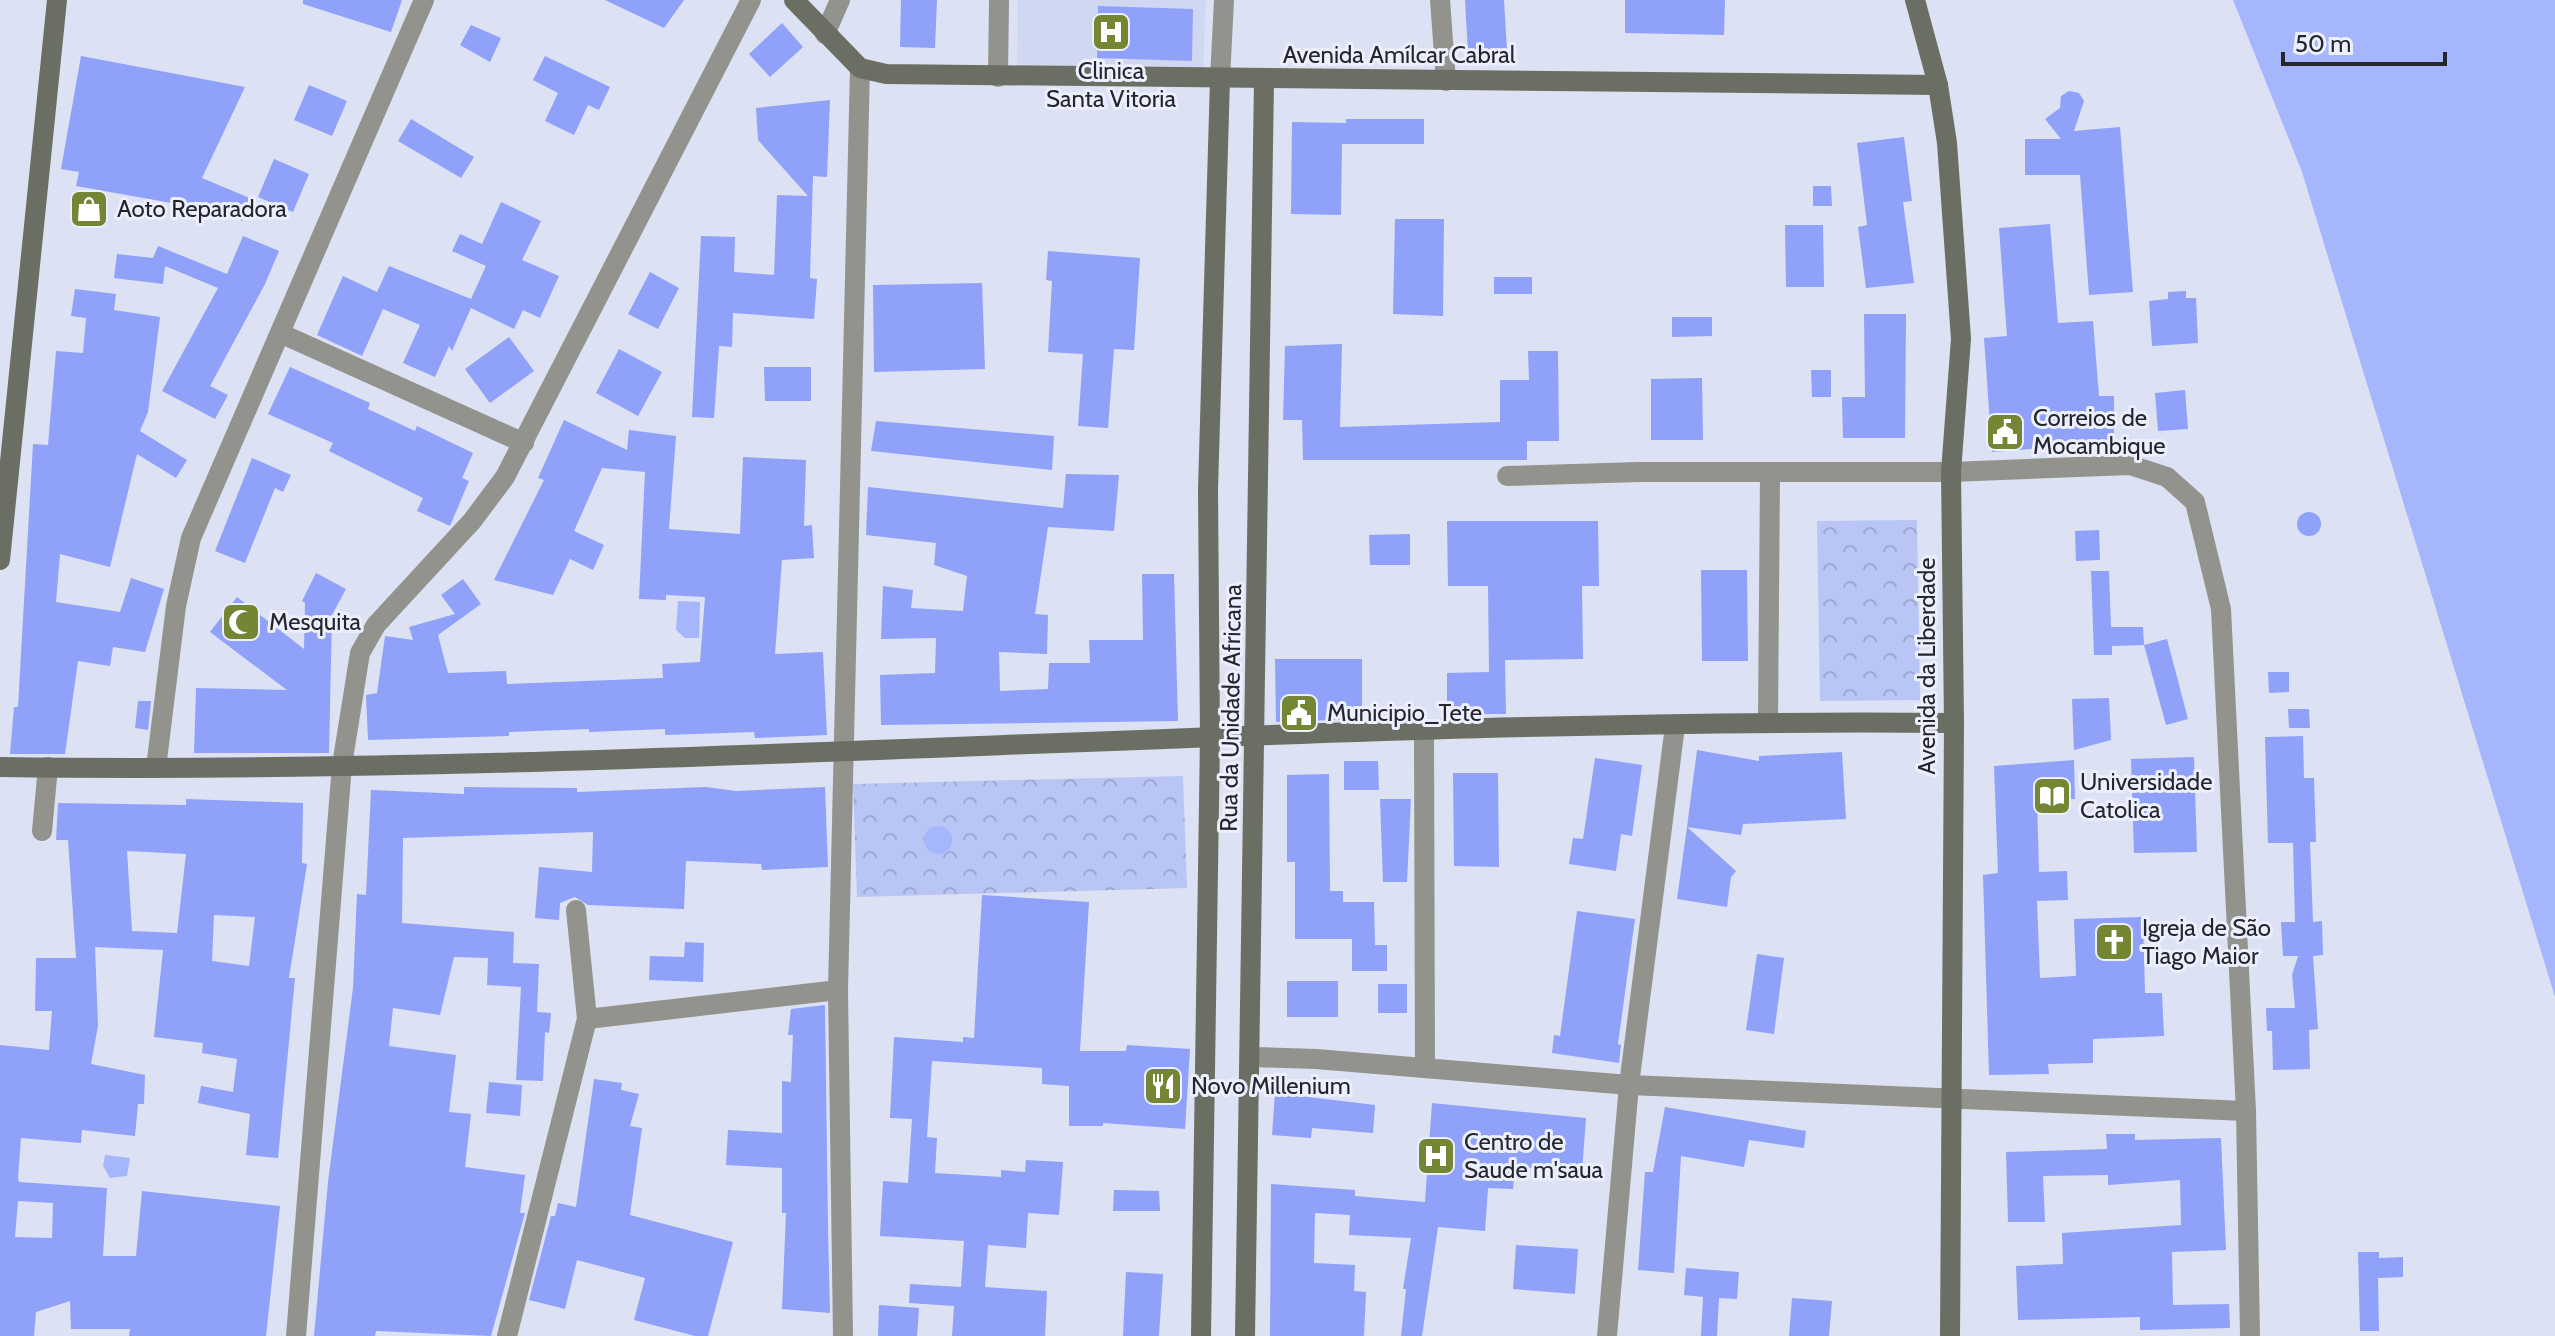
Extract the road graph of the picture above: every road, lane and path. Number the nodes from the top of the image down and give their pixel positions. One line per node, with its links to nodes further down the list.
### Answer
1 (57, 0): 22 (street)
2 (424, 0): 17 (street)
3 (751, 0): 18 (street)
4 (794, 0): 10 (street)
5 (840, 0): 10 (street)
6 (999, 0): 12 (street)
7 (1224, 0): 13 (street)
8 (1440, 0): 15 (street)
9 (1915, 0): 16 (street, Avenida da Liberdade)
10 (825, 34): 11 (street)
11 (860, 68): 12 (street, Avenida Amílcar Cabral); 29 (street)
12 (998, 77): 13 (street, Avenida Amílcar Cabral)
13 (1220, 79): 14 (street, Avenida Amílcar Cabral); 28 (street, Rua da Unidade Africana)
14 (1264, 80): 15 (street, Avenida Amílcar Cabral); 27 (street, Rua da Unidade Africana)
15 (1446, 81): 16 (street, Avenida Amílcar Cabral)
16 (1938, 85): 19 (street, Avenida da Liberdade)
17 (282, 334): 18 (street); 33 (street)
18 (524, 443): 30 (street)
19 (1951, 472): 20 (street); 24 (street, Avenida da Liberdade); 42 (street)
20 (1770, 474): 21 (street); 23 (street)
21 (1507, 476)
22 (0, 560)
23 (1768, 722): 24 (street); 25 (street)
24 (1954, 723): 41 (street, Avenida da Liberdade)
25 (1675, 726): 26 (street); 40 (street)
26 (1424, 732): 27 (street); 39 (street)
27 (1256, 736): 28 (street); 38 (street, Rua da Unidade Africana)
28 (1210, 737): 29 (street); 46 (street, Rua da Unidade Africana)
29 (844, 754): 30 (street); 36 (street)
30 (342, 765): 33 (street); 43 (street)
31 (0, 767): 32 (street)
32 (48, 767): 33 (street); 34 (street)
33 (156, 768)
34 (42, 831)
35 (576, 910): 37 (street)
36 (838, 990): 37 (street); 45 (street)
37 (587, 1019): 44 (street)
38 (1252, 1057): 39 (street); 47 (street, Rua da Unidade Africana)
39 (1425, 1067): 40 (street)
40 (1629, 1085): 41 (street); 48 (street)
41 (1954, 1098): 42 (street); 49 (street, Avenida da Liberdade)
42 (2246, 1111): 50 (street)
43 (296, 1336)
44 (507, 1336)
45 (843, 1336)
46 (1201, 1336)
47 (1245, 1336)
48 (1607, 1336)
49 (1950, 1336)
50 (2250, 1336)

